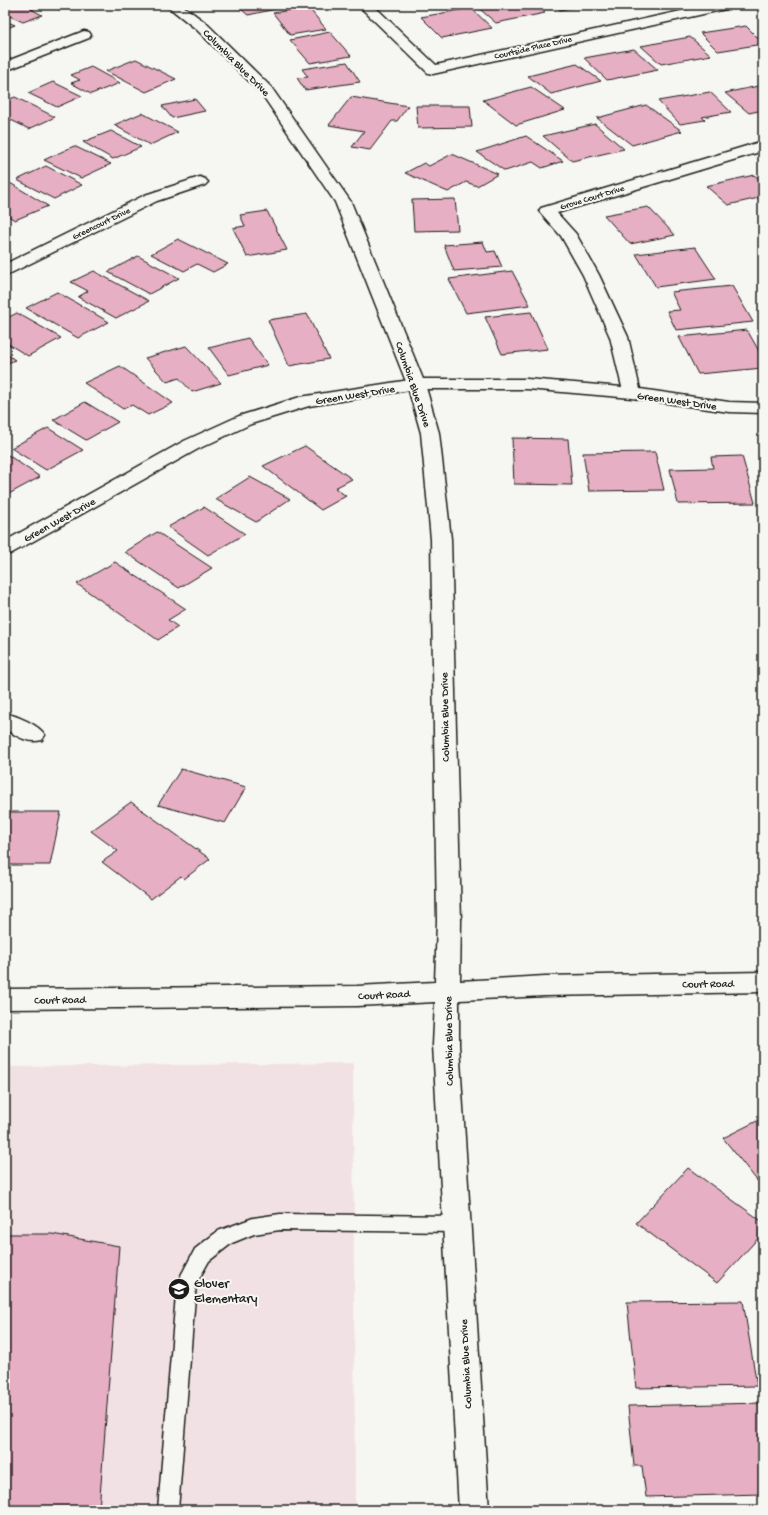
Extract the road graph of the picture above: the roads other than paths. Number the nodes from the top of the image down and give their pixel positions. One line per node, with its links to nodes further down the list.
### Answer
1 (173, 5): 9 (street, Columbia Blue Drive)
2 (365, 5): 3 (street, Courtside Place Drive)
3 (726, 5)
4 (84, 35): 5 (street)
5 (5, 67)
6 (763, 146): 10 (street, Grove Court Drive)
7 (200, 182): 8 (street, Greencourt Drive)
8 (5, 270)
9 (416, 384): 10 (street, Green West Drive); 12 (street, Green West Drive); 16 (street, Columbia Blue Drive)
10 (632, 393): 11 (street, Green West Drive)
11 (763, 408)
12 (5, 549)
13 (5, 720): 14 (street)
14 (34, 736)
15 (763, 982): 16 (street, Court Road)
16 (448, 990): 17 (street, Court Road); 18 (street, Columbia Blue Drive)
17 (5, 999)
18 (457, 1224): 19 (lane); 20 (street, Columbia Blue Drive)
19 (168, 1510)
20 (474, 1510)

